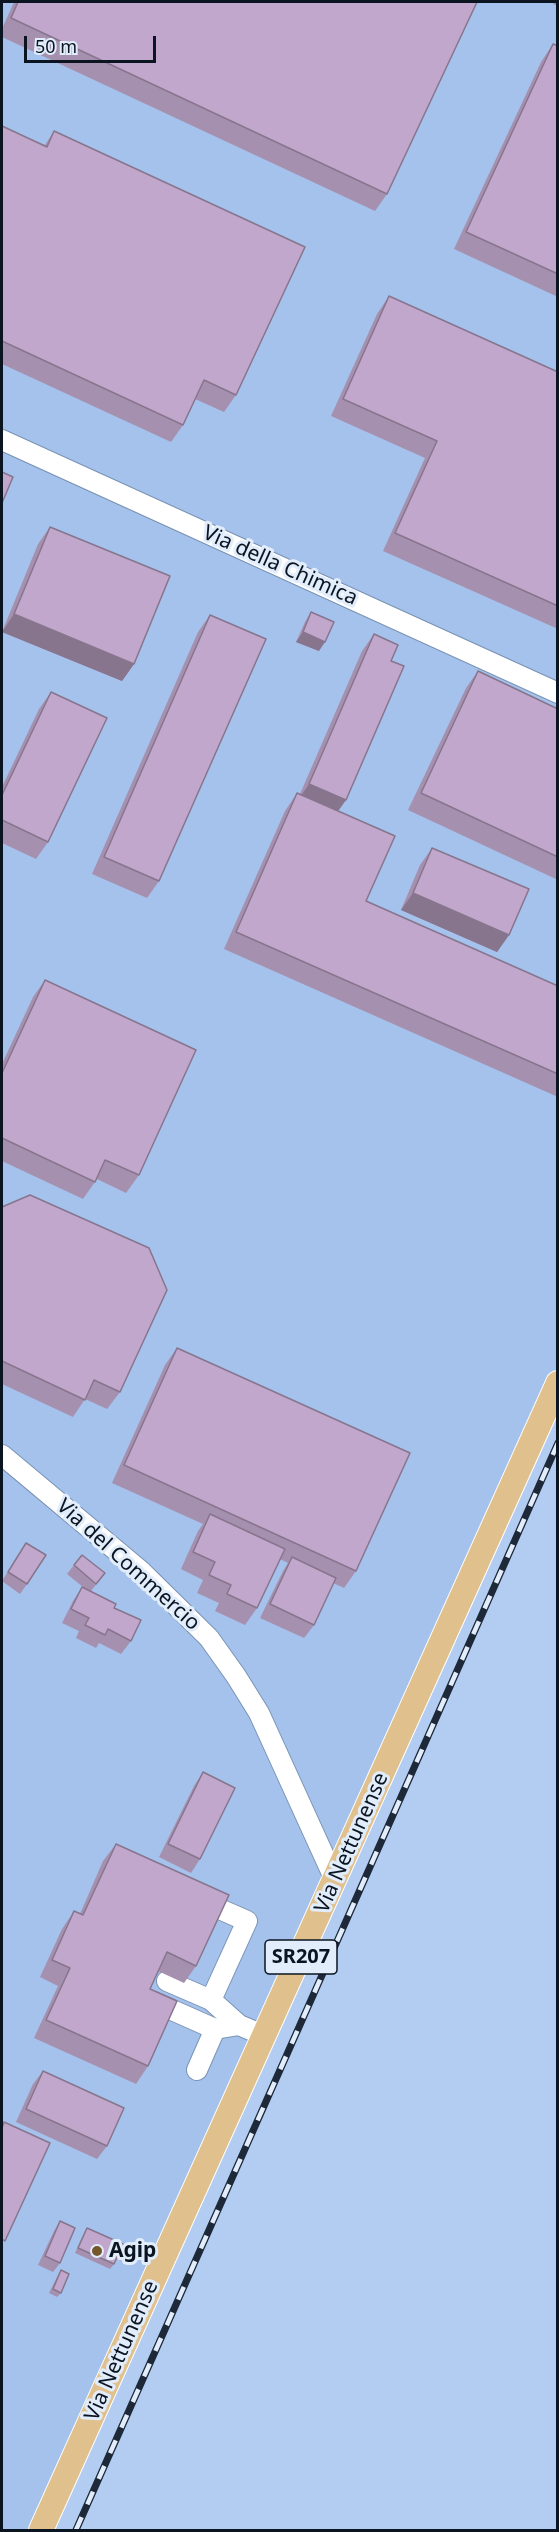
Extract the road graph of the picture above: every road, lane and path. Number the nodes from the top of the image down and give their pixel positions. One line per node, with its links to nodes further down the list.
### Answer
1 (2, 440): 2 (street, Via della Chimica)
2 (558, 693)
3 (558, 1383): 5 (main road, Via Nettunense / SR207)
4 (2, 1455): 5 (street, Via del Commercio)
5 (335, 1880): 12 (main road, Via Nettunense / SR207)
6 (184, 1893): 8 (street)
7 (167, 1981): 8 (street)
8 (211, 2000): 10 (street)
9 (154, 2002): 11 (street)
10 (238, 2025): 11 (street); 12 (street)
11 (215, 2029): 13 (street)
12 (265, 2036): 14 (main road, Via Nettunense / SR207)
13 (197, 2070)
14 (41, 2530)

